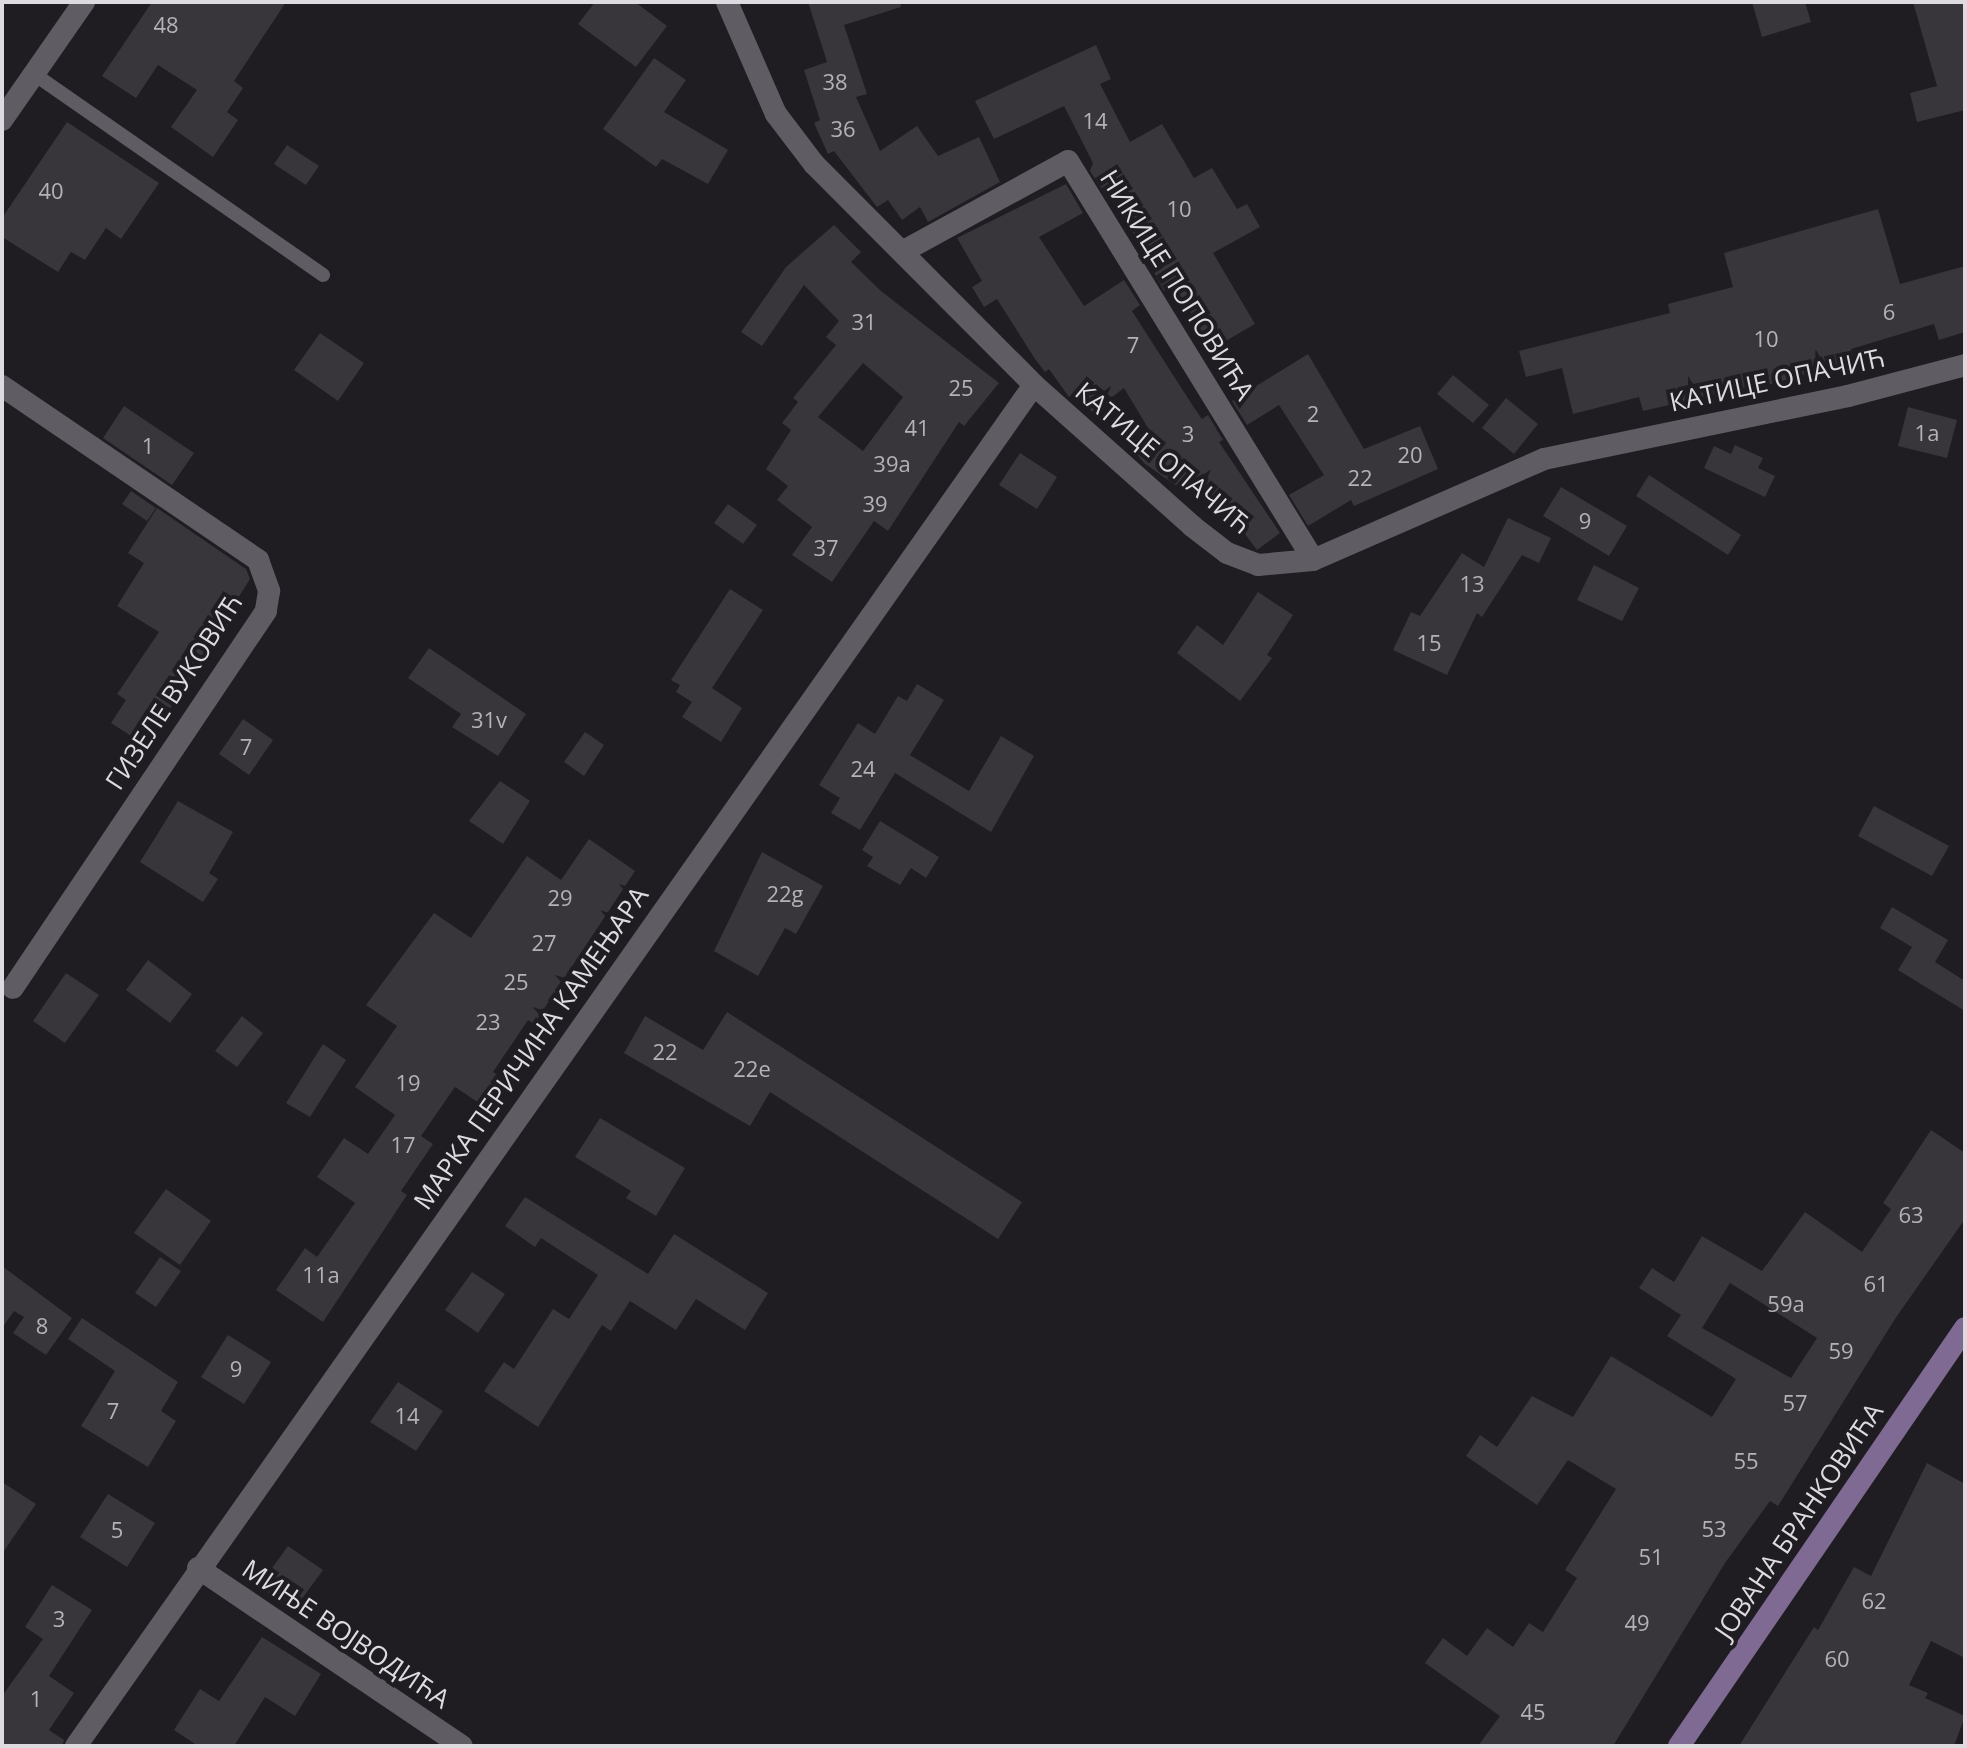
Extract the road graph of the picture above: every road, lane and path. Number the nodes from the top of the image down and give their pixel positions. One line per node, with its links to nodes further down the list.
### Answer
1 (84, 2): 3 (street)
2 (727, 2): 5 (street, КАТИЦЕ ОПАЧИЋ)
3 (34, 74): 4 (street); 6 (lane)
4 (2, 120)
5 (902, 252): 8 (street, КАТИЦЕ ОПАЧИЋ); 10 (street, НИКИЦЕ ПОПОВИЋА)
6 (323, 275)
7 (1965, 365): 10 (street, КАТИЦЕ ОПАЧИЋ)
8 (1034, 385): 10 (street, КАТИЦЕ ОПАЧИЋ); 13 (street, МАРКА ПЕРИЧИНА КАМЕЊАРА)
9 (2, 386): 11 (street, ГИЗЕЛЕ ВУКОВИЋ)
10 (1313, 560)
11 (13, 988)
12 (1965, 1328): 16 (main road, ЈОВАНА БРАНКОВИЋА)
13 (198, 1568): 14 (street, МАРКА ПЕРИЧИНА КАМЕЊАРА); 15 (street, МИЊЕ ВОЈВОДИЋА)
14 (76, 1746)
15 (462, 1746)
16 (1679, 1746)

